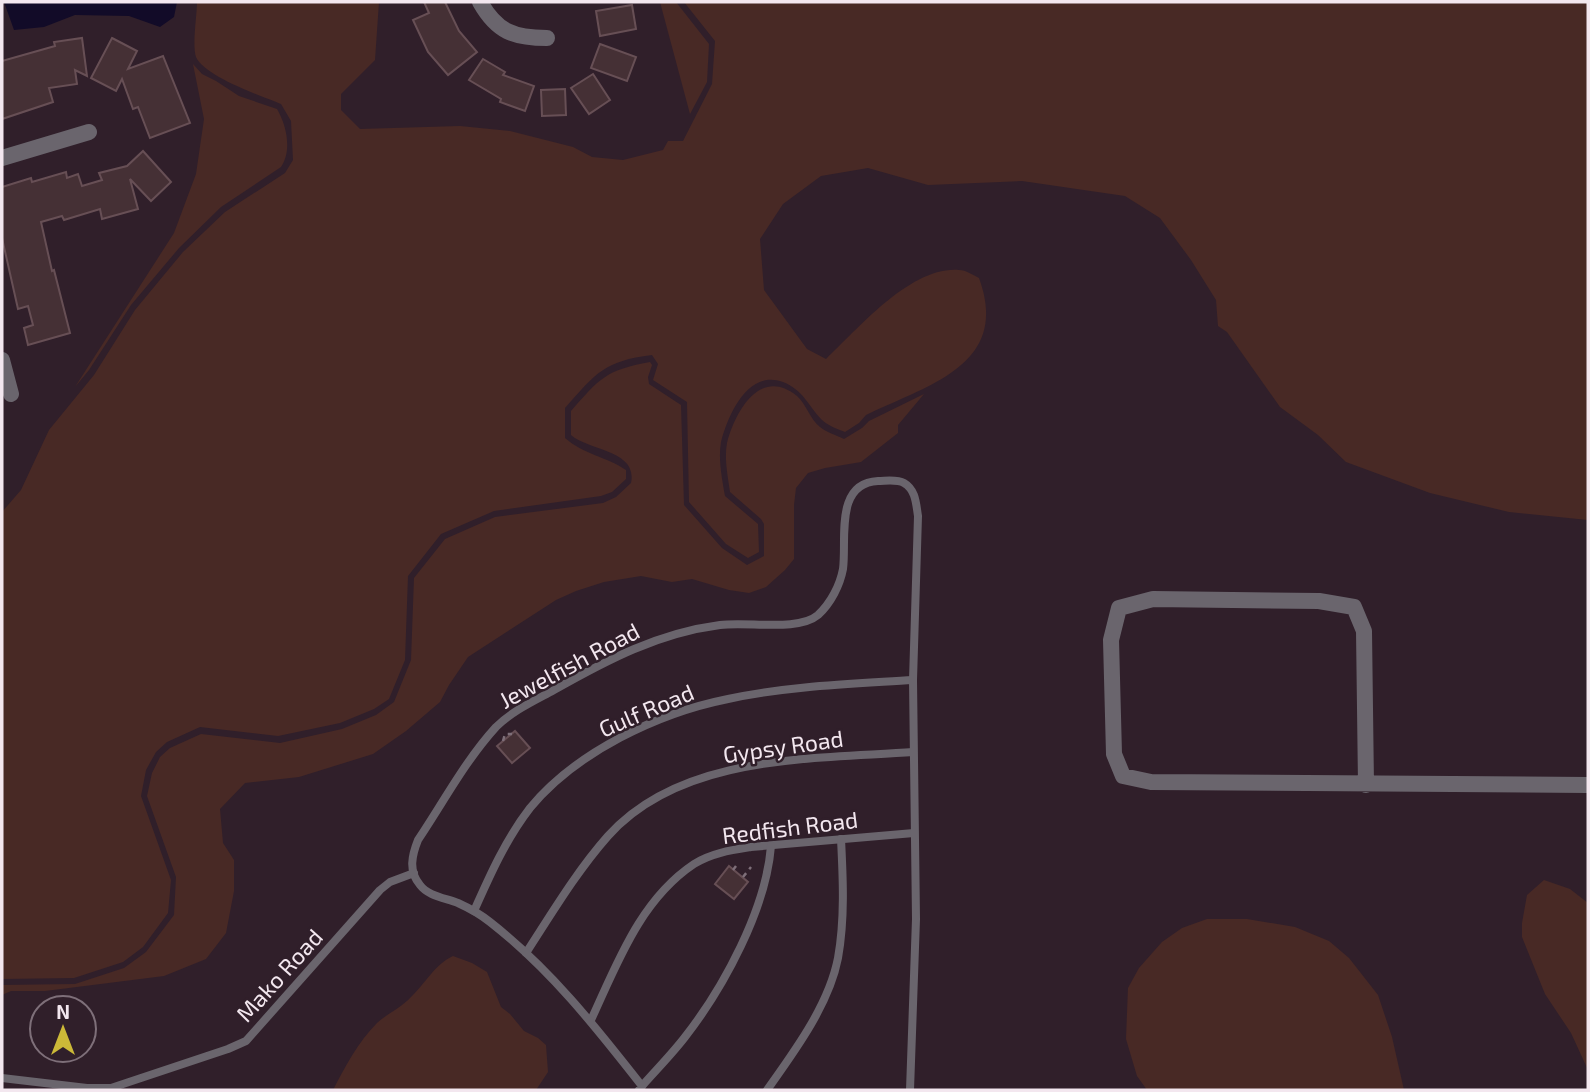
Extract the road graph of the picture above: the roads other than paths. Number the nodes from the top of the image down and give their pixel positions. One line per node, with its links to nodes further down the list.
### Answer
1 (480, 2): 2 (street)
2 (547, 38)
3 (89, 132): 4 (street)
4 (2, 158)
5 (2, 360): 6 (street)
6 (11, 394)
7 (913, 680): 8 (lane, Jewelfish Road); 14 (lane, Jewelfish Road); 15 (lane, Gulf Road)
8 (913, 752): 11 (lane, Jewelfish Road); 16 (lane, Gypsy Road)
9 (1366, 785): 9 (street); 10 (street)
10 (1588, 785)
11 (914, 833): 12 (lane, Redfish Road); 22 (lane, Jewelfish Road)
12 (841, 839): 13 (lane, Redfish Road); 21 (lane)
13 (771, 846): 17 (lane, Redfish Road); 20 (lane)
14 (414, 873): 15 (lane); 19 (lane, Mako Road)
15 (474, 911): 16 (lane)
16 (526, 953): 17 (lane)
17 (591, 1020): 20 (lane)
18 (2, 1079): 19 (lane, Mako Road)
19 (72, 1088)
20 (640, 1088)
21 (767, 1090)
22 (910, 1090)

